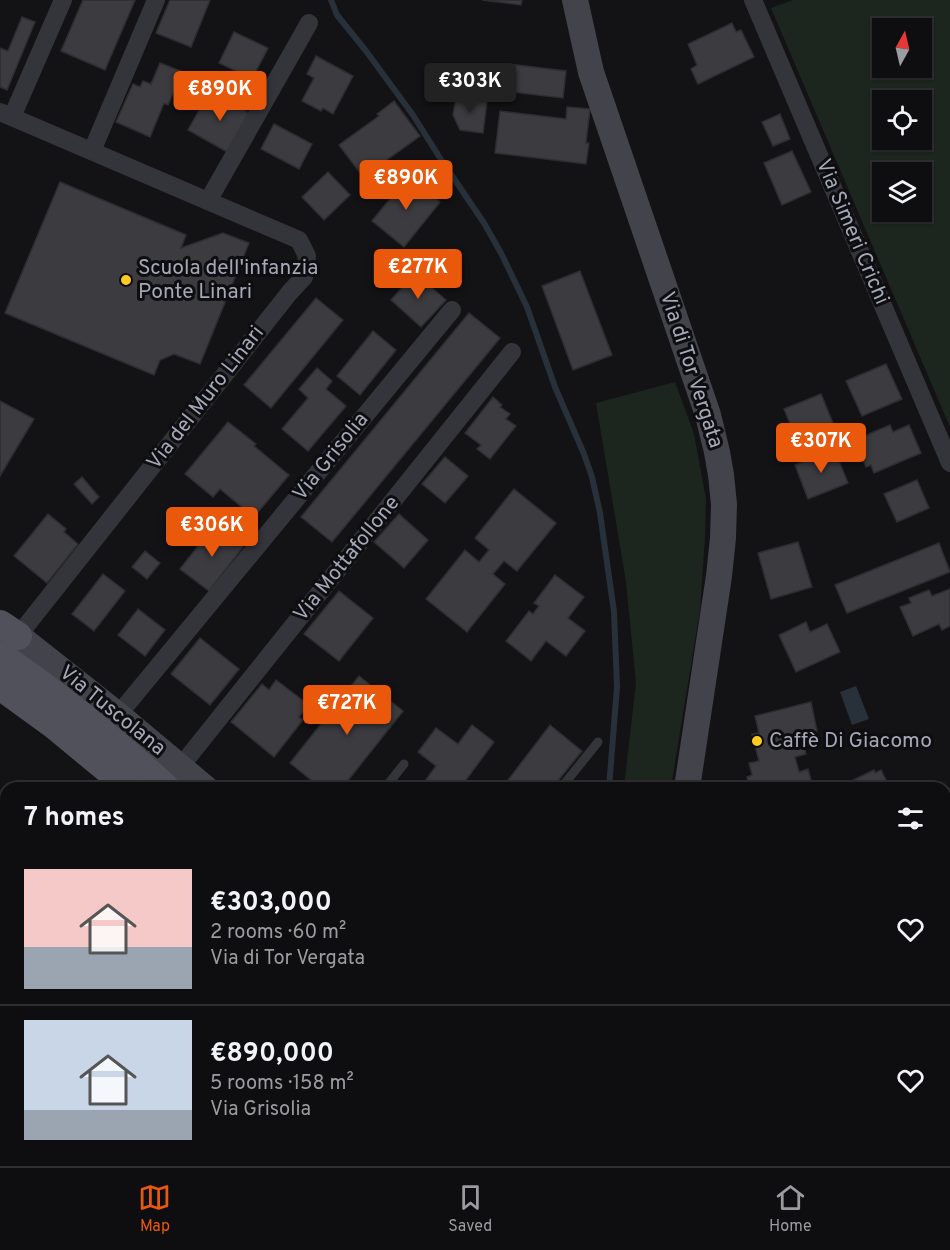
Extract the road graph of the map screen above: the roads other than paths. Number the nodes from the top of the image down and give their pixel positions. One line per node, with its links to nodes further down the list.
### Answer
1 (63, 0): 6 (street)
2 (156, 0): 7 (street)
3 (575, 0): 21 (main road, Via di Tor Vergata)
4 (753, 0): 11 (street, Via Simeri Crichi)
5 (309, 23): 8 (street)
6 (6, 115): 7 (street, Via del Muro Linari)
7 (92, 151): 8 (street, Via del Muro Linari)
8 (208, 201): 12 (street, Via del Muro Linari)
9 (452, 310): 14 (street, Via Grisolia)
10 (512, 352): 17 (street, Via Mottafollone)
11 (950, 464)
12 (6, 638): 14 (main road, Via Tuscolana); 17 (main road, Via Tuscolana)
13 (0, 686): 18 (main road)
14 (118, 715): 17 (main road, Via Tuscolana)
15 (598, 742): 20 (lane)
16 (404, 764): 19 (lane)
17 (174, 777)
18 (123, 782)
19 (390, 782)
20 (566, 782)
21 (688, 782)

